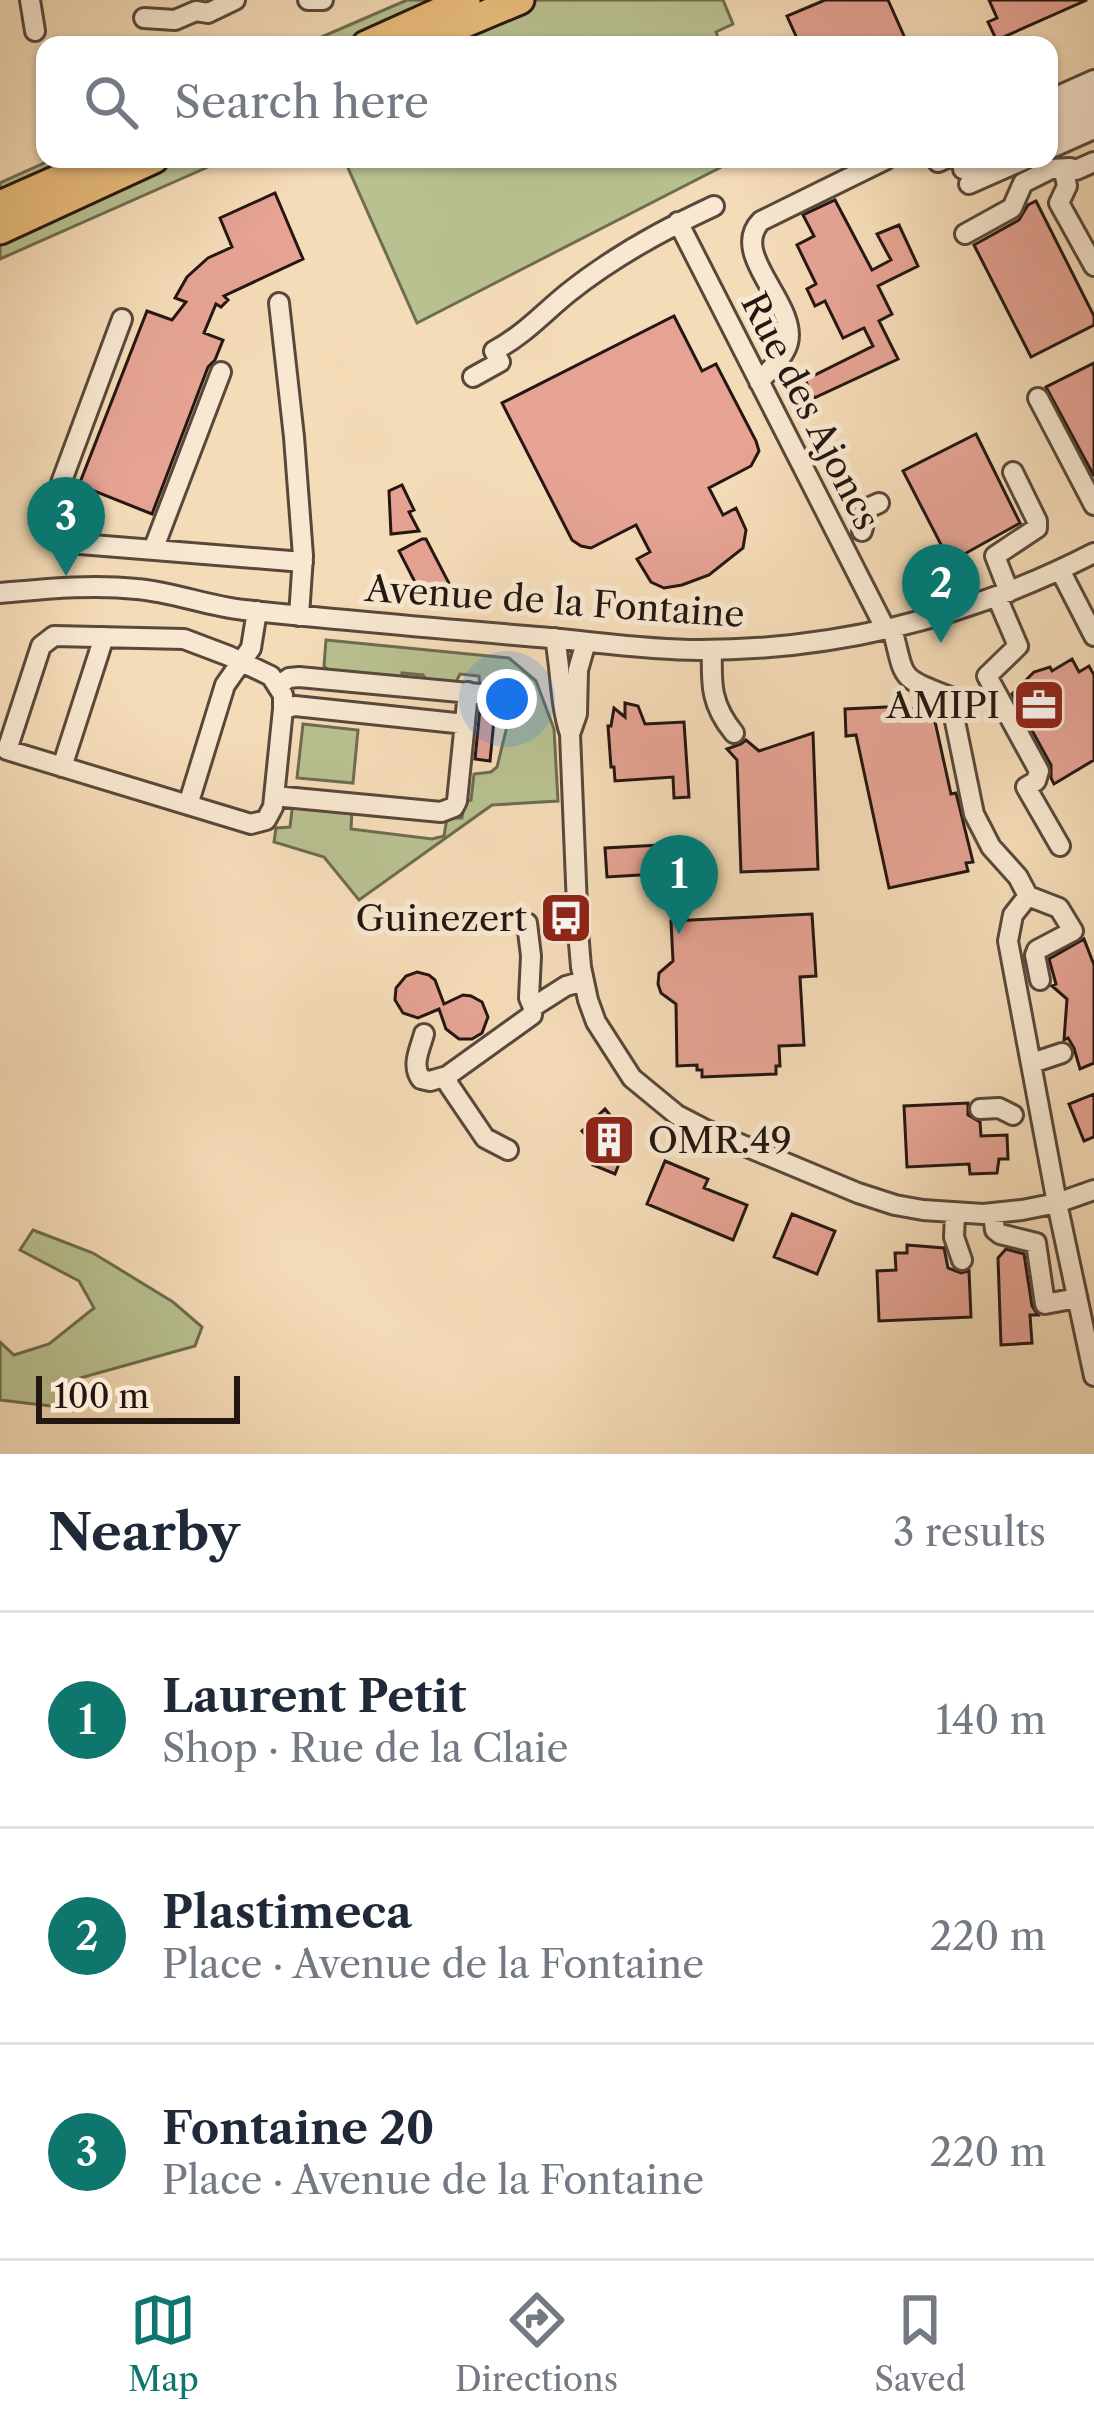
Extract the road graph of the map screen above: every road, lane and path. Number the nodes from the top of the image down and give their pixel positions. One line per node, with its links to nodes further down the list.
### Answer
1 (30, 0): 9 (street)
2 (235, 0): 8 (street)
3 (308, 0): 4 (street)
4 (323, 0)
5 (466, 0): 10 (highway)
6 (540, 0): 7 (street)
7 (508, 6): 11 (highway)
8 (144, 18)
9 (35, 31)
10 (386, 36)
11 (435, 36)
12 (1094, 80): 14 (street)
13 (1094, 94): 15 (street)
14 (1058, 98)
15 (1058, 101)
16 (1094, 111): 17 (street)
17 (1058, 127)
18 (1094, 129): 19 (street)
19 (1058, 145)
20 (1094, 162): 24 (street)
21 (84, 168): 25 (highway)
22 (134, 168): 28 (highway)
23 (869, 168): 35 (street)
24 (1070, 168): 29 (street); 30 (street)
25 (0, 206)
26 (714, 206): 27 (street)
27 (678, 223): 34 (street); 35 (street, Rue des Ajoncs)
28 (0, 230)
29 (965, 234)
30 (1094, 266)
31 (279, 303): 43 (street)
32 (122, 319): 41 (street)
33 (221, 372): 41 (street)
34 (473, 376)
35 (759, 382): 40 (street, Rue des Ajoncs)
36 (1038, 398): 39 (street)
37 (1013, 472): 46 (street)
38 (879, 503): 40 (street)
39 (1094, 505)
40 (841, 541): 50 (street, Rue des Ajoncs)
41 (153, 550): 43 (street)
42 (1094, 553): 44 (street, Avenue de la Fontaine)
43 (303, 562): 49 (street)
44 (1060, 570): 46 (street, Avenue de la Fontaine); 47 (street)
45 (0, 593): 48 (street, Avenue de la Fontaine)
46 (1003, 594): 50 (street, Avenue de la Fontaine); 67 (street)
47 (1087, 606): 51 (street)
48 (257, 611): 49 (street, Avenue de la Fontaine); 56 (street)
49 (299, 616): 53 (street, Avenue de la Fontaine)
50 (889, 629): 55 (street, Avenue de la Fontaine); 68 (street, Rue des Ajoncs)
51 (1094, 636)
52 (104, 637): 56 (street); 64 (street); 64 (street)
53 (555, 638): 54 (street, Avenue de la Fontaine); 63 (street)
54 (586, 642): 55 (street, Avenue de la Fontaine); 63 (street)
55 (712, 650): 62 (street)
56 (242, 662): 57 (street); 66 (street)
57 (279, 685): 58 (street); 60 (street)
58 (468, 692): 59 (street); 61 (street)
59 (513, 697)
60 (283, 709): 61 (street); 65 (street)
61 (465, 724): 65 (street)
62 (734, 733)
63 (570, 734): 70 (street)
64 (62, 767): 66 (street)
65 (274, 796): 66 (street)
66 (188, 805)
67 (1060, 845)
68 (1028, 896): 71 (street); 71 (street, Rue des Ajoncs)
69 (527, 923): 72 (street)
70 (584, 981): 72 (street); 83 (street)
71 (1017, 988): 75 (street)
72 (533, 1006): 76 (street)
73 (424, 1034): 76 (street)
74 (1062, 1053): 75 (street)
75 (1032, 1063): 81 (street)
76 (447, 1076): 79 (street)
77 (980, 1109): 78 (street)
78 (1013, 1115)
79 (508, 1150)
80 (1094, 1190): 81 (street)
81 (1057, 1203): 82 (street); 85 (street)
82 (993, 1213): 83 (street); 85 (street)
83 (955, 1214): 84 (street)
84 (962, 1260)
85 (1076, 1298): 86 (street)
86 (1094, 1376)

